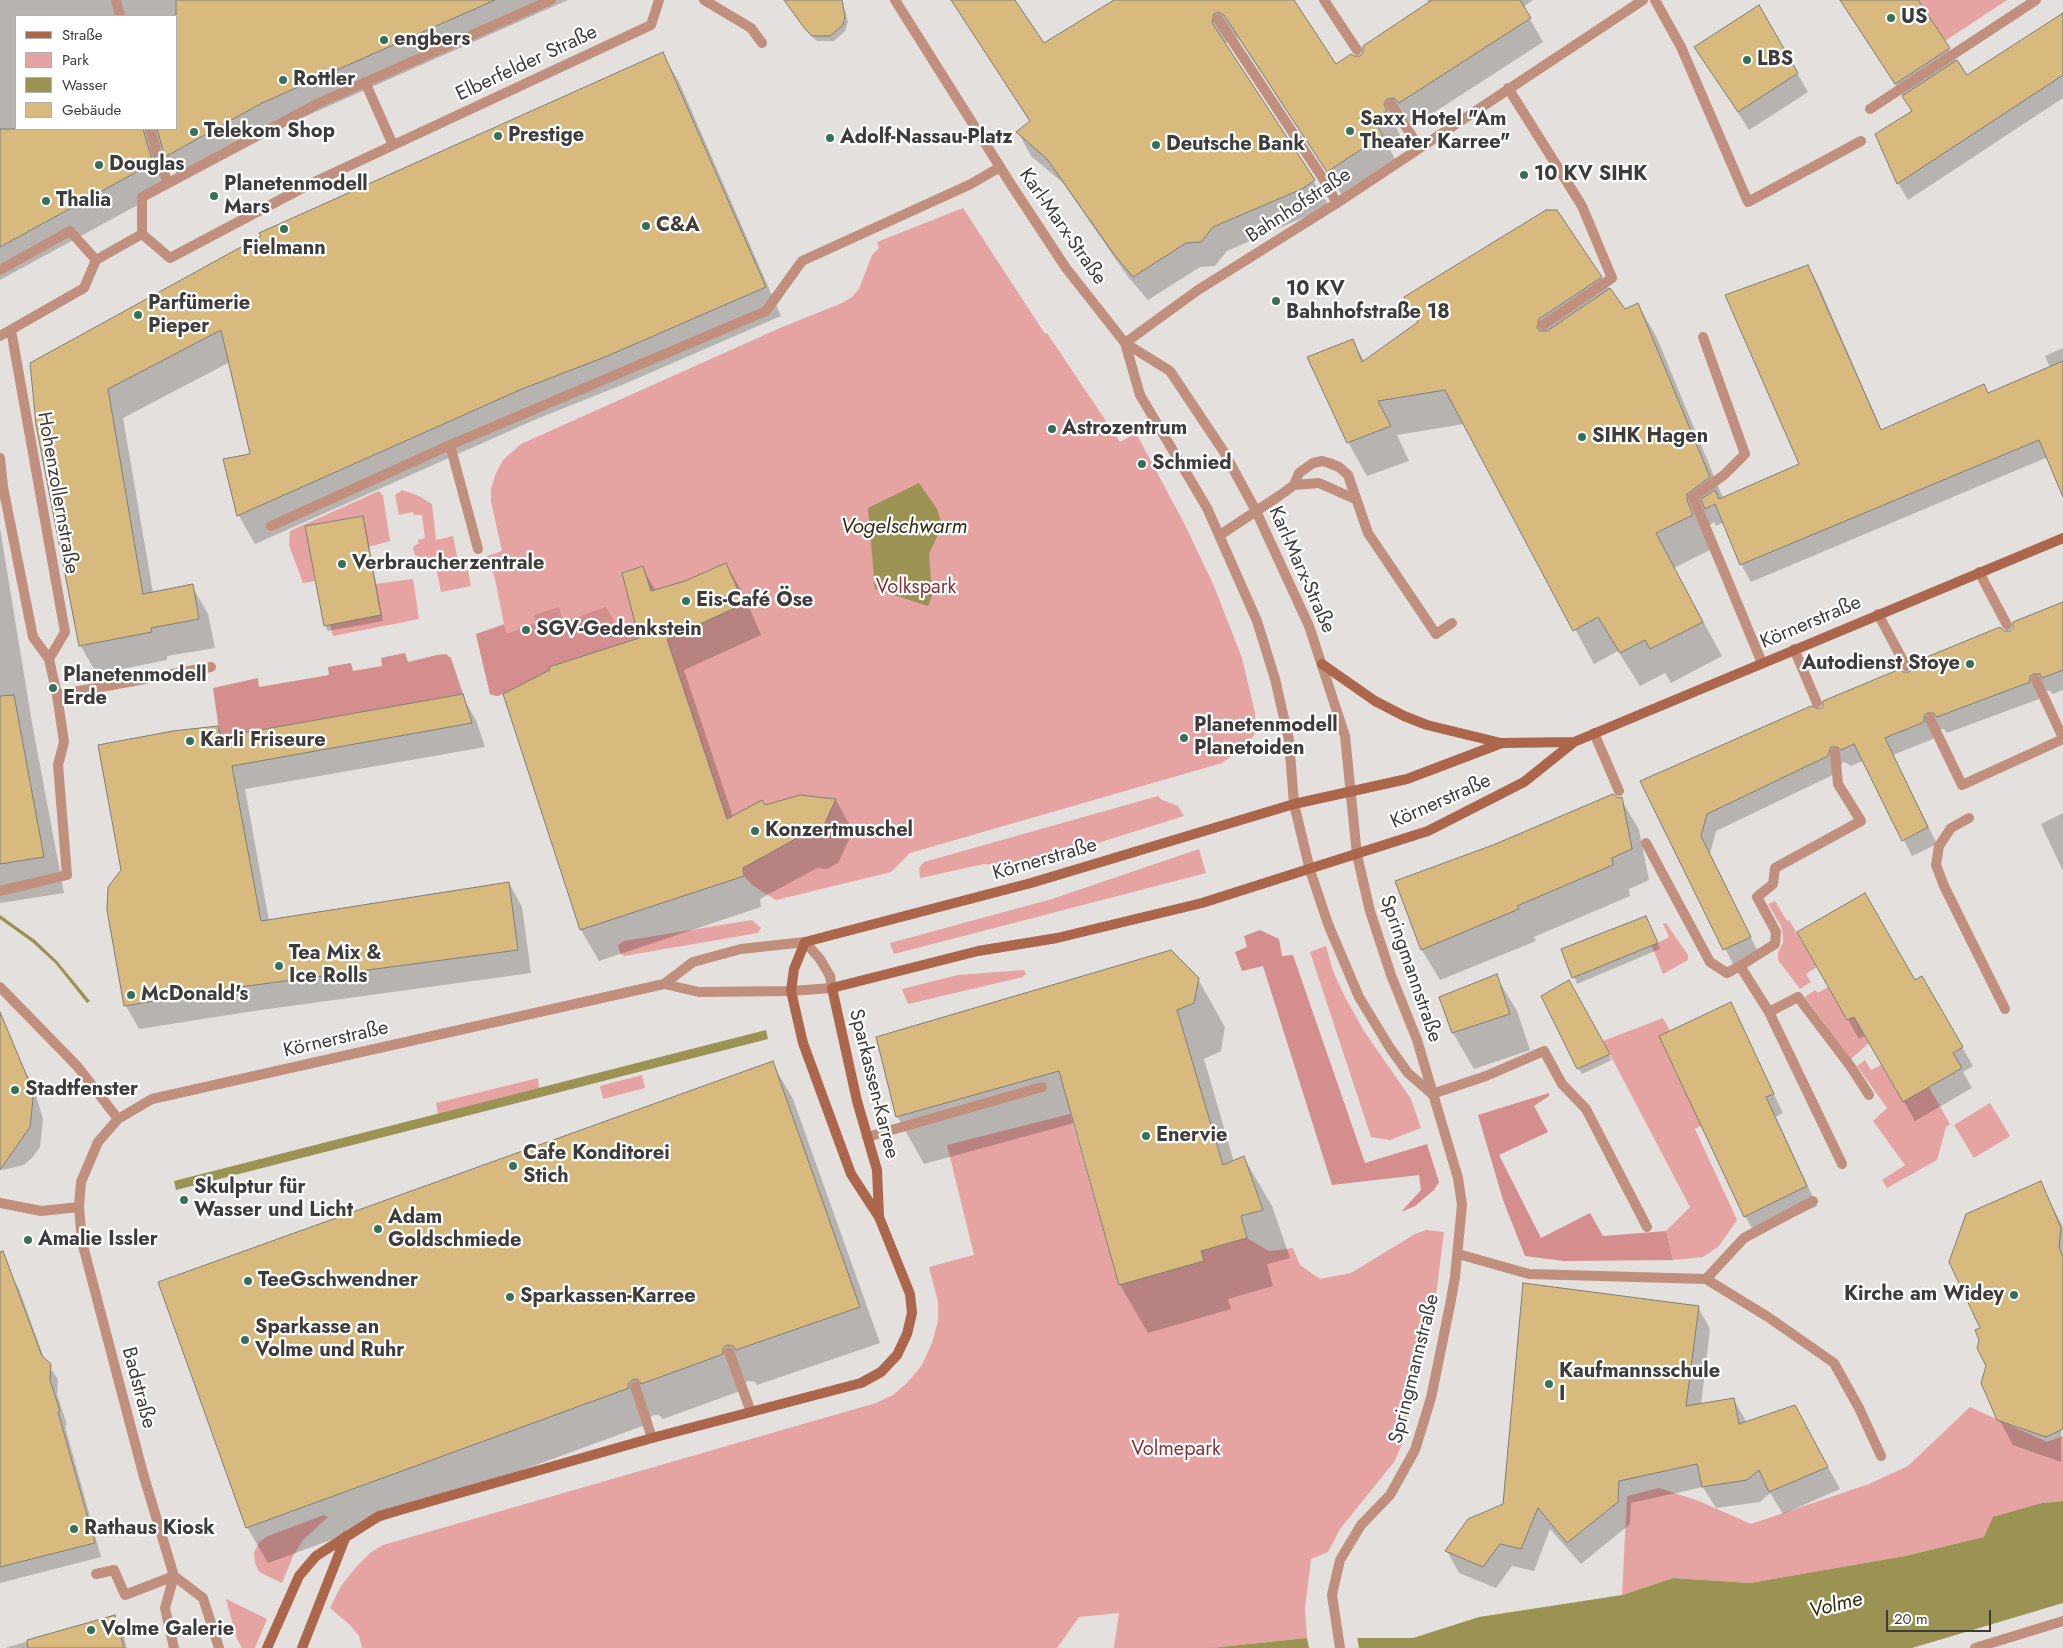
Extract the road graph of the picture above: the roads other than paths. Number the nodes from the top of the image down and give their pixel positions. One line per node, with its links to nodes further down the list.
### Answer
1 (116, 0): 10 (street)
2 (550, 0): 14 (street)
3 (659, 0): 20 (street, Elberfelder Straße)
4 (704, 0): 12 (street)
5 (895, 0): 22 (street, Karl-Marx-Straße)
6 (1324, 0): 13 (street)
7 (1643, 0): 15 (street, Bahnhofstraße)
8 (1655, 0): 19 (street)
9 (2036, 0): 17 (street)
10 (120, 15)
11 (1218, 19): 24 (street)
12 (762, 43)
13 (1356, 50)
14 (365, 82): 20 (street); 23 (street)
15 (1508, 88): 21 (street, Bahnhofstraße); 28 (street)
16 (1391, 104): 21 (street)
17 (1870, 109)
18 (150, 130): 23 (street)
19 (1861, 141)
20 (394, 145): 25 (street, Elberfelder Straße)
21 (1419, 147): 24 (street, Bahnhofstraße)
22 (1000, 167): 32 (street, Karl-Marx-Straße); 33 (street)
23 (168, 183): 25 (street)
24 (1337, 203): 32 (street, Bahnhofstraße)
25 (142, 234): 26 (street)
26 (96, 260): 27 (street); 29 (street)
27 (0, 270)
28 (1543, 325)
29 (11, 330): 30 (street); 47 (street, Hohenzollernstraße)
30 (0, 336)
31 (1702, 337): 48 (street)
32 (1125, 343): 37 (street, Karl-Marx-Straße); 39 (street, Karl-Marx-Straße)
33 (450, 445): 38 (street); 41 (street)
34 (0, 458): 47 (street)
35 (1294, 485): 36 (street); 36 (street); 37 (street)
36 (1356, 499): 44 (street)
37 (1256, 511): 39 (street); 49 (street, Karl-Marx-Straße)
38 (271, 526)
39 (1220, 535): 63 (street, Karl-Marx-Straße)
40 (2063, 538): 42 (street, Körnerstraße)
41 (478, 549)
42 (1980, 572): 43 (street, Körnerstraße); 45 (street)
43 (1878, 614): 46 (street, Körnerstraße); 51 (street)
44 (1452, 623)
45 (2007, 625)
46 (1794, 649): 48 (street, Körnerstraße); 54 (street)
47 (49, 659): 53 (street)
48 (1762, 663): 56 (street, Körnerstraße)
49 (1322, 664): 59 (street); 61 (street, Karl-Marx-Straße)
50 (212, 666): 53 (street)
51 (1906, 666)
52 (2036, 680): 57 (street)
53 (57, 695): 68 (street)
54 (1817, 703)
55 (1930, 719): 57 (street)
56 (1594, 733): 58 (street, Körnerstraße); 62 (street)
57 (2063, 738)
58 (1574, 742): 59 (street, Körnerstraße); 66 (street, Körnerstraße)
59 (1502, 743): 61 (street, Körnerstraße)
60 (1835, 753): 70 (street)
61 (1349, 790): 63 (street, Körnerstraße); 66 (street, Karl-Marx-Straße)
62 (1619, 791)
63 (1294, 804): 67 (street); 69 (street, Körnerstraße)
64 (1969, 818): 75 (street)
65 (1646, 842): 70 (street)
66 (1357, 854): 67 (street, Körnerstraße); 78 (street, Springmannstraße)
67 (1310, 870): 73 (street, Körnerstraße); 78 (street, Springmannstraße)
68 (0, 891)
69 (805, 942): 71 (street, Körnerstraße); 73 (street); 74 (street)
70 (1740, 966): 76 (street)
71 (664, 984): 74 (street, Körnerstraße); 80 (street, Körnerstraße)
72 (0, 986): 80 (street)
73 (832, 988): 74 (street, Körnerstraße); 81 (street, Sparkassen-Karree)
74 (791, 992): 86 (street, Sparkassen-Karree)
75 (2005, 1010)
76 (1769, 1012): 79 (street); 82 (street)
77 (1042, 1087): 81 (street)
78 (1432, 1094): 87 (street); 88 (street, Springmannstraße)
79 (1869, 1095)
80 (118, 1119): 85 (street, Körnerstraße)
81 (867, 1137): 86 (street, Sparkassen-Karree)
82 (1842, 1164)
83 (1813, 1201): 89 (street)
84 (0, 1203): 85 (street)
85 (79, 1207): 97 (street, Badstraße)
86 (879, 1218): 92 (street, Sparkassen-Karree)
87 (1647, 1227)
88 (1458, 1254): 89 (street); 103 (street, Springmannstraße)
89 (1706, 1279): 94 (street)
90 (730, 1352): 92 (street)
91 (635, 1386): 93 (street)
92 (751, 1412): 93 (street, Sparkassen-Karree)
93 (652, 1438): 95 (street, Sparkassen-Karree)
94 (1881, 1456)
95 (346, 1536): 101 (street, Sparkassen-Karree); 102 (street)
96 (96, 1574): 97 (street)
97 (174, 1576): 99 (street); 100 (street)
98 (2063, 1621): 104 (street)
99 (174, 1648)
100 (219, 1648)
101 (267, 1648)
102 (302, 1648)
103 (1340, 1648)
104 (1975, 1648)

